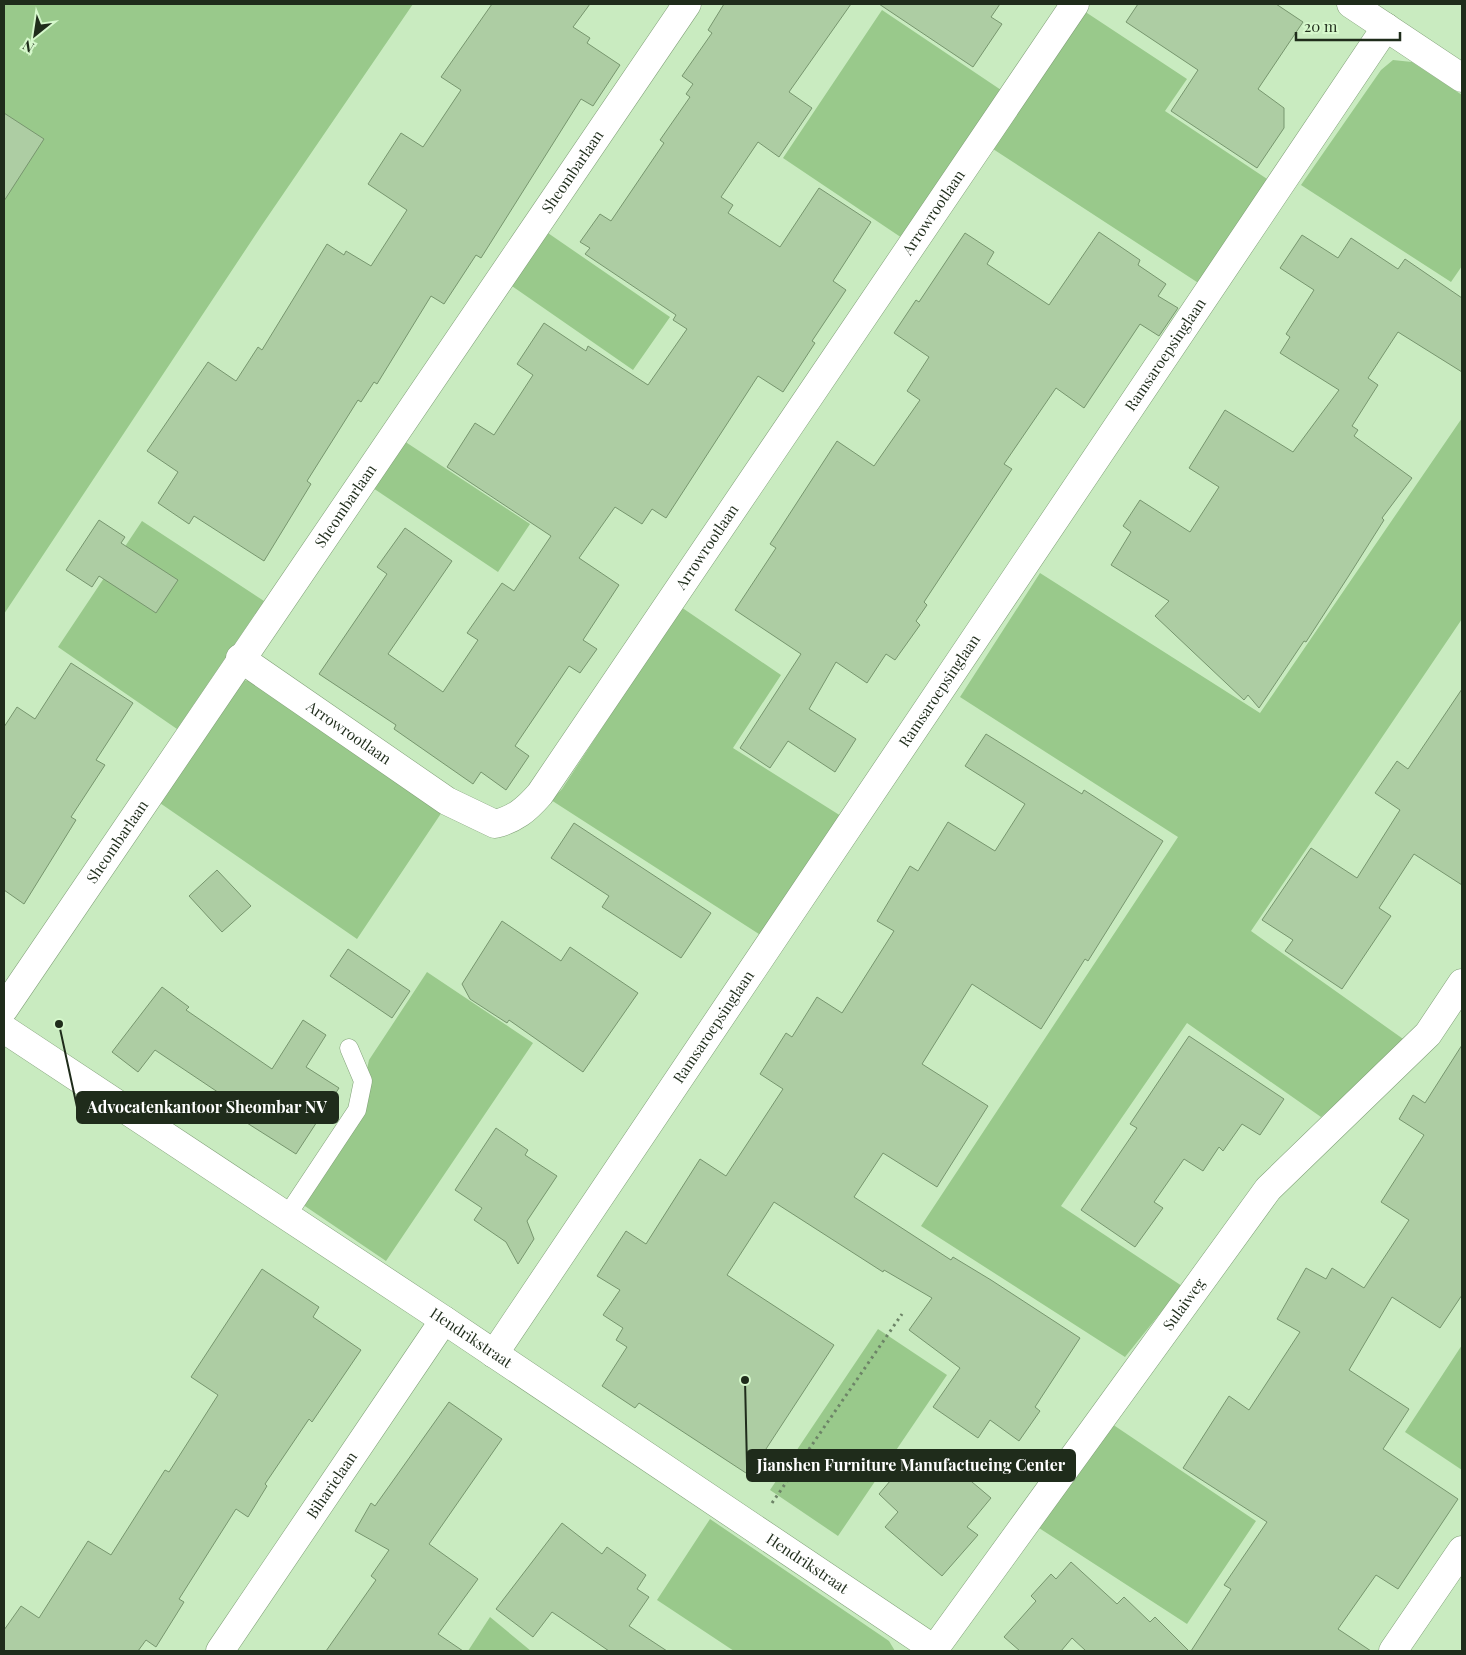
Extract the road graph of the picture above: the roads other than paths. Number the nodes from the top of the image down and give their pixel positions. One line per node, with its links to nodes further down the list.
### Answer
1 (687, 4): 6 (street, Sheombarlaan)
2 (1075, 4): 6 (street, Arrowrootlaan)
3 (1351, 4): 4 (street)
4 (1386, 27): 5 (street); 13 (street, Ramsaroepsinglaan)
5 (1462, 78)
6 (240, 658): 8 (street, Sheombarlaan)
7 (1462, 983): 16 (street, Sulaiweg)
8 (4, 1009)
9 (4, 1029): 11 (street, Hendrikstraat)
10 (349, 1048): 11 (lane)
11 (286, 1217): 12 (street, Hendrikstraat)
12 (444, 1320): 13 (street, Hendrikstraat); 15 (street, Biharielaan)
13 (494, 1354): 16 (street, Hendrikstraat)
14 (1462, 1550): 17 (street)
15 (220, 1651)
16 (935, 1651)
17 (1393, 1651)

